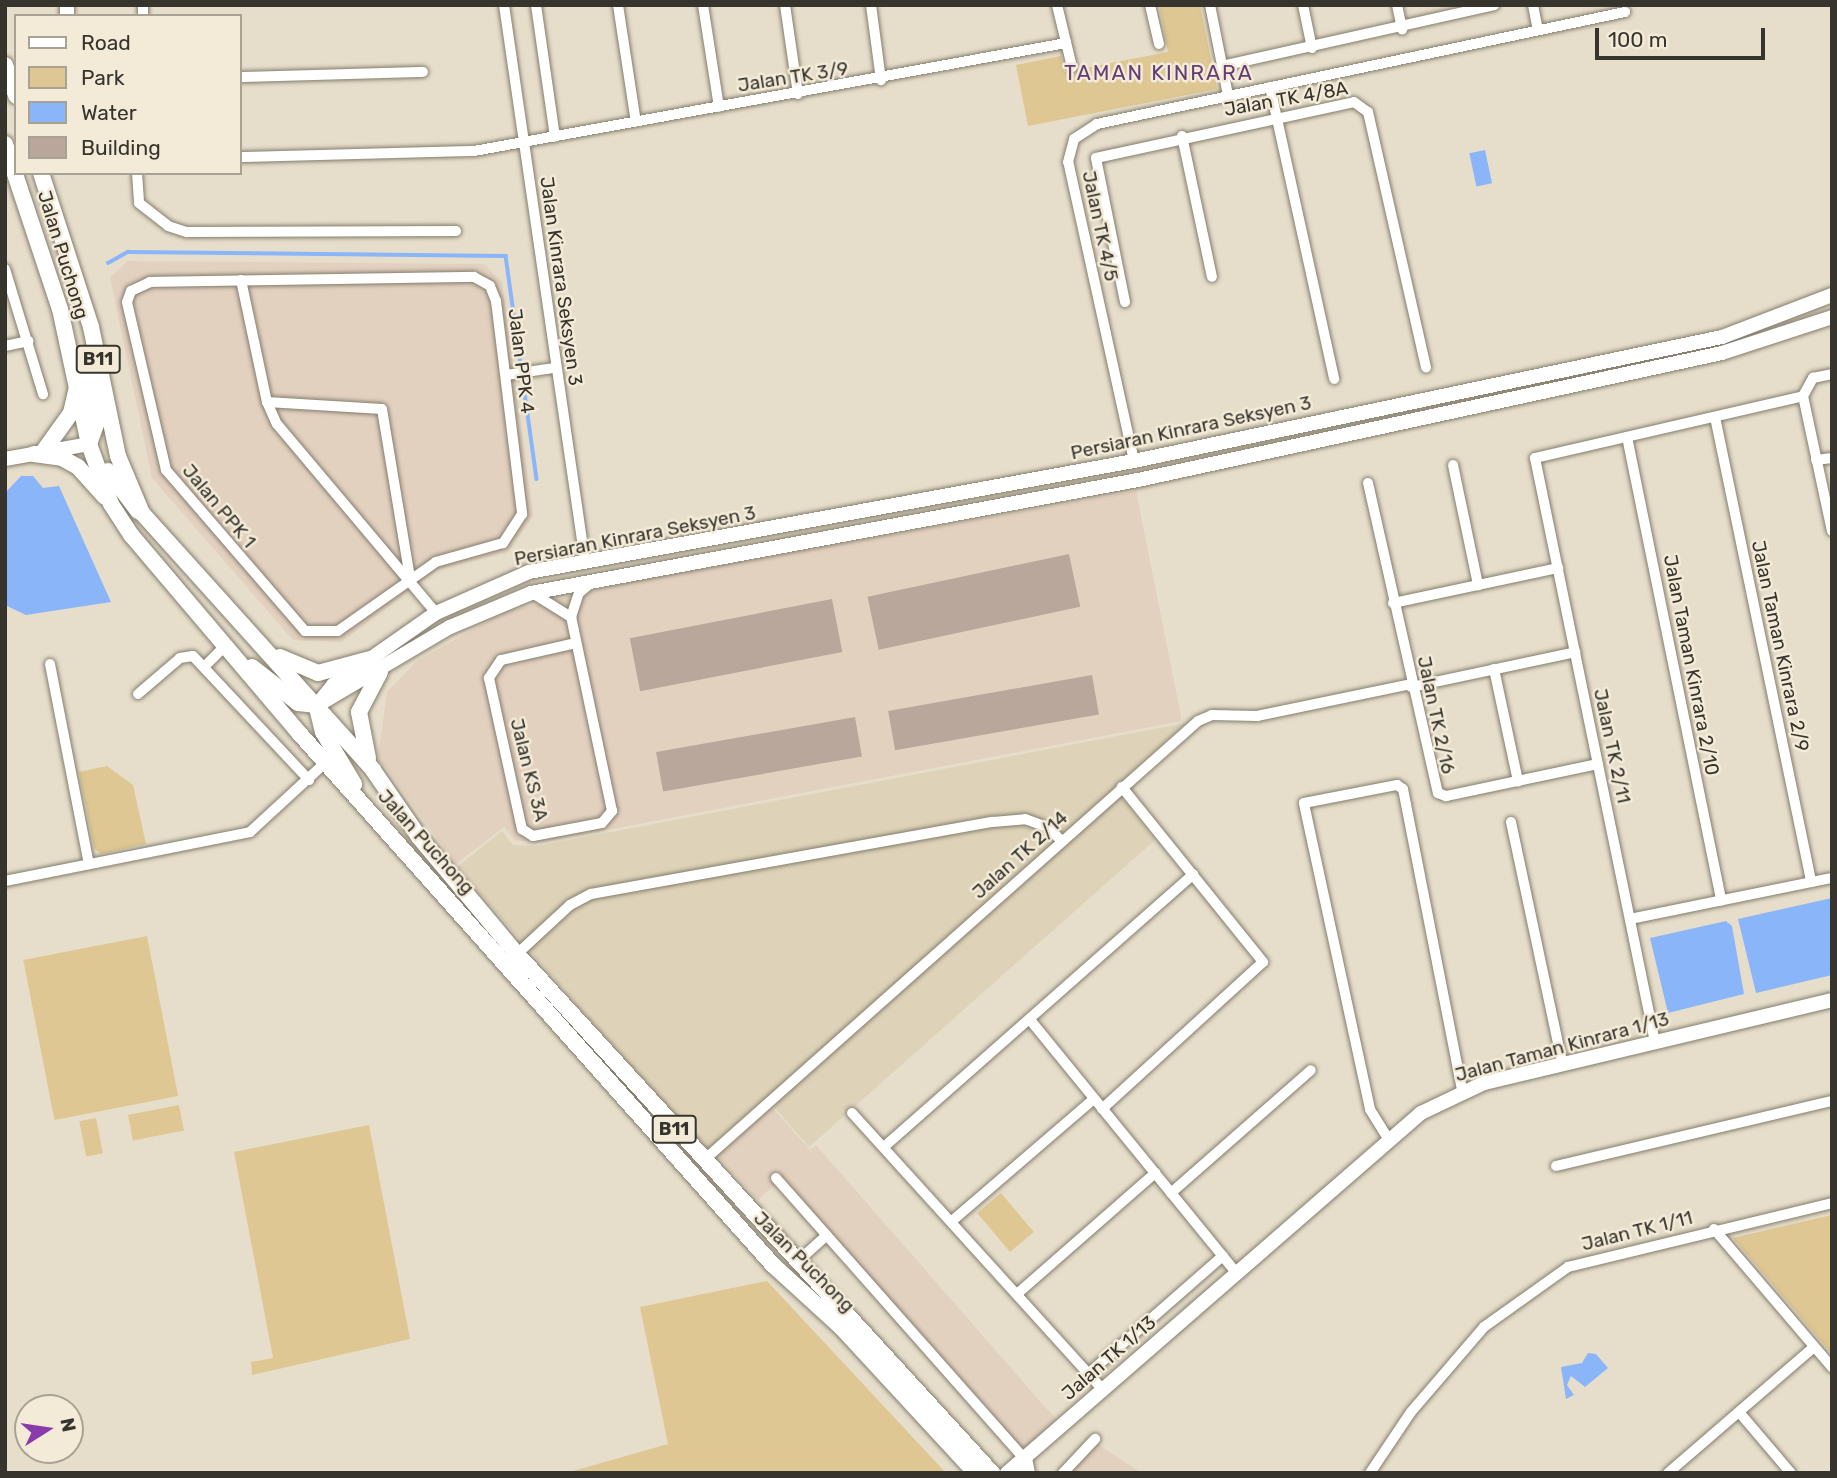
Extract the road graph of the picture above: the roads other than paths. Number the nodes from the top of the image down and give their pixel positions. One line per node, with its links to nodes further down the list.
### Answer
1 (504, 5): 35 (street, Jalan Kinrara Seksyen 3)
2 (536, 5): 34 (street)
3 (618, 5): 32 (street)
4 (703, 5): 30 (street)
5 (785, 5): 28 (street)
6 (871, 5): 25 (street)
7 (1057, 5): 17 (street)
8 (1150, 5): 18 (street)
9 (1210, 5): 20 (street)
10 (1303, 5): 19 (street)
11 (1397, 5): 15 (street)
12 (1494, 5): 15 (street)
13 (1533, 5): 16 (street)
14 (1625, 12): 16 (street, Jalan TK 4/5)
15 (1402, 29): 19 (street)
16 (1538, 30): 26 (street, Jalan TK 4/5)
17 (1066, 43): 21 (street); 25 (street, Jalan TK 3/9)
18 (1159, 44)
19 (1312, 48): 20 (street)
20 (1222, 65): 29 (street)
21 (1072, 67)
22 (8, 72): 27 (main road)
23 (423, 72): 24 (street)
24 (242, 76)
25 (881, 80): 28 (street, Jalan TK 3/9)
26 (1270, 87): 29 (street, Jalan TK 4/5); 31 (street)
27 (14, 90)
28 (798, 94): 30 (street, Jalan TK 3/9)
29 (1228, 95): 69 (street, Jalan TK 4/5)
30 (719, 107): 32 (street, Jalan TK 3/9)
31 (1276, 116): 33 (street, Jalan TK 4/8A); 52 (street, Jalan TK 4/8A); 57 (street)
32 (636, 122): 34 (street, Jalan TK 3/9)
33 (1182, 136): 44 (street); 47 (street, Jalan TK 4/8A)
34 (555, 137): 35 (street, Jalan TK 3/9)
35 (524, 142): 37 (street, Jalan TK 3/9); 53 (street, Jalan Kinrara Seksyen 3)
36 (5, 144): 38 (main road, Jalan Puchong / B11)
37 (242, 157)
38 (14, 173)
39 (14, 175): 54 (main road, Jalan Puchong / B11)
40 (41, 175): 51 (main road, Jalan Puchong / B11)
41 (137, 175): 42 (street)
42 (456, 231)
43 (6, 272): 49 (street)
44 (1212, 277)
45 (241, 281): 55 (street, Jalan PPK 4); 60 (street); 79 (street, Jalan PPK 1)
46 (1832, 295): 69 (main road, Persiaran Kinrara Seksyen 3)
47 (1125, 302)
48 (1832, 317): 67 (main road, Persiaran Kinrara Seksyen 3)
49 (28, 341): 50 (street); 58 (street)
50 (5, 346)
51 (97, 353): 63 (main road); 74 (main road, Jalan Puchong / B11)
52 (1426, 367)
53 (549, 369): 55 (street); 76 (street, Jalan Kinrara Seksyen 3)
54 (74, 370): 63 (main road, Jalan Puchong / B11); 64 (main road)
55 (510, 374): 79 (street, Jalan PPK 4)
56 (1832, 374): 59 (street)
57 (1334, 380)
58 (43, 394)
59 (1803, 396): 61 (street); 68 (street)
60 (267, 402): 79 (street); 79 (street)
61 (1715, 417): 62 (street); 110 (street, Jalan Taman Kinrara 2/9)
62 (1627, 437): 77 (street, Jalan TK 2/11); 111 (street, Jalan Taman Kinrara 2/10)
63 (89, 444): 64 (main road); 73 (main road, Jalan Puchong / B11); 74 (main road)
64 (39, 453): 66 (main road); 73 (main road)
65 (1832, 458): 68 (street)
66 (5, 459)
67 (1226, 460): 69 (main road); 72 (main road, Persiaran Kinrara Seksyen 3)
68 (1816, 460): 75 (street)
69 (1134, 461): 72 (main road); 76 (main road, Persiaran Kinrara Seksyen 3)
70 (1453, 465): 81 (street)
71 (1368, 483): 83 (street, Jalan TK 2/16)
72 (1075, 489): 78 (main road, Persiaran Kinrara Seksyen 3)
73 (111, 504): 88 (main road, Jalan Puchong / B11)
74 (142, 513): 87 (main road, Jalan Puchong / B11)
75 (1832, 531)
76 (585, 561): 78 (street); 80 (street); 84 (main road, Persiaran Kinrara Seksyen 3)
77 (1558, 568): 81 (street); 89 (street, Jalan TK 2/11)
78 (602, 578): 80 (main road, Persiaran Kinrara Seksyen 3); 85 (street)
79 (410, 579): 84 (street)
80 (572, 584): 82 (main road, Persiaran Kinrara Seksyen 3)
81 (1478, 585): 83 (street)
82 (531, 593): 85 (street); 92 (main road, Persiaran Kinrara Seksyen 3)
83 (1394, 603): 94 (street, Jalan TK 2/16)
84 (436, 613): 92 (main road, Persiaran Kinrara Seksyen 3)
85 (571, 617): 86 (street, Jalan KS 3A)
86 (576, 643): 86 (street, Jalan KS 3A)
87 (261, 644): 92 (main road); 96 (main road, Jalan Puchong / B11)
88 (230, 649): 91 (street); 96 (main road); 97 (main road, Jalan Puchong / B11)
89 (1575, 652): 93 (street, Jalan TK 2/14); 98 (street, Jalan TK 2/11)
90 (50, 664): 106 (street)
91 (205, 666): 95 (street); 100 (street)
92 (375, 666): 96 (main road, Persiaran Kinrara Seksyen 3); 99 (main road)
93 (1494, 669): 94 (street, Jalan TK 2/14); 101 (street)
94 (1411, 685): 101 (street, Jalan TK 2/16); 102 (street, Jalan TK 2/14)
95 (138, 695)
96 (317, 705): 99 (main road, Jalan Puchong / B11); 103 (main road)
97 (326, 762): 100 (street); 103 (main road, Jalan Puchong / B11)
98 (1598, 764): 101 (street, Jalan TK 2/16); 112 (street, Jalan TK 2/11)
99 (373, 770): 113 (main road, Jalan Puchong / B11)
100 (309, 780): 106 (street)
101 (1518, 781)
102 (1122, 787): 105 (street, Jalan TK 2/14); 107 (street)
103 (358, 798): 146 (main road, Jalan Puchong / B11)
104 (1511, 822): 117 (street)
105 (1062, 841): 113 (street); 126 (street, Jalan TK 2/14)
106 (89, 864): 109 (street)
107 (1193, 874): 115 (street); 122 (street)
108 (1832, 878): 110 (street)
109 (5, 881)
110 (1811, 882): 111 (street)
111 (1721, 901): 112 (street)
112 (1630, 919): 116 (street, Jalan TK 2/11)
113 (517, 954): 126 (main road, Jalan Puchong / B11)
114 (1832, 999): 116 (main road, Jalan Taman Kinrara 1/13)
115 (1031, 1021): 120 (street); 125 (street)
116 (1655, 1042): 117 (main road, Jalan Taman Kinrara 1/13)
117 (1563, 1066): 119 (main road, Jalan Taman Kinrara 1/13)
118 (1311, 1070): 130 (street)
119 (1462, 1091): 124 (main road, Jalan Taman Kinrara 1/13); 124 (street)
120 (1094, 1099): 122 (street); 132 (street)
121 (1832, 1101): 127 (street)
122 (1102, 1109): 128 (street)
123 (852, 1113): 125 (street)
124 (1389, 1140): 137 (main road, Jalan Taman Kinrara 1/13)
125 (885, 1146): 132 (street)
126 (703, 1161): 136 (main road, Jalan Puchong / B11)
127 (1556, 1166)
128 (1155, 1174): 130 (street); 138 (street)
129 (776, 1178): 134 (street)
130 (1171, 1193): 135 (street)
131 (1832, 1203): 133 (street, Jalan TK 1/11)
132 (952, 1221): 138 (street)
133 (1714, 1230): 139 (street); 150 (street, Jalan TK 1/11)
134 (827, 1235): 136 (street); 145 (street)
135 (1223, 1256): 137 (street); 141 (street)
136 (797, 1262): 147 (main road, Jalan Puchong / B11)
137 (1236, 1272): 142 (main road, Jalan TK 1/13)
138 (1017, 1294): 141 (street)
139 (1814, 1347): 140 (street); 143 (street)
140 (1832, 1367)
141 (1088, 1374): 142 (street)
142 (1102, 1389): 145 (main road, Jalan TK 1/13)
143 (1739, 1412): 151 (street); 152 (street)
144 (1095, 1440): 149 (street)
145 (1026, 1465): 148 (main road, Jalan TK 1/13)
146 (976, 1473)
147 (992, 1473)
148 (1007, 1473)
149 (1063, 1473)
150 (1370, 1473)
151 (1668, 1473)
152 (1791, 1473)

